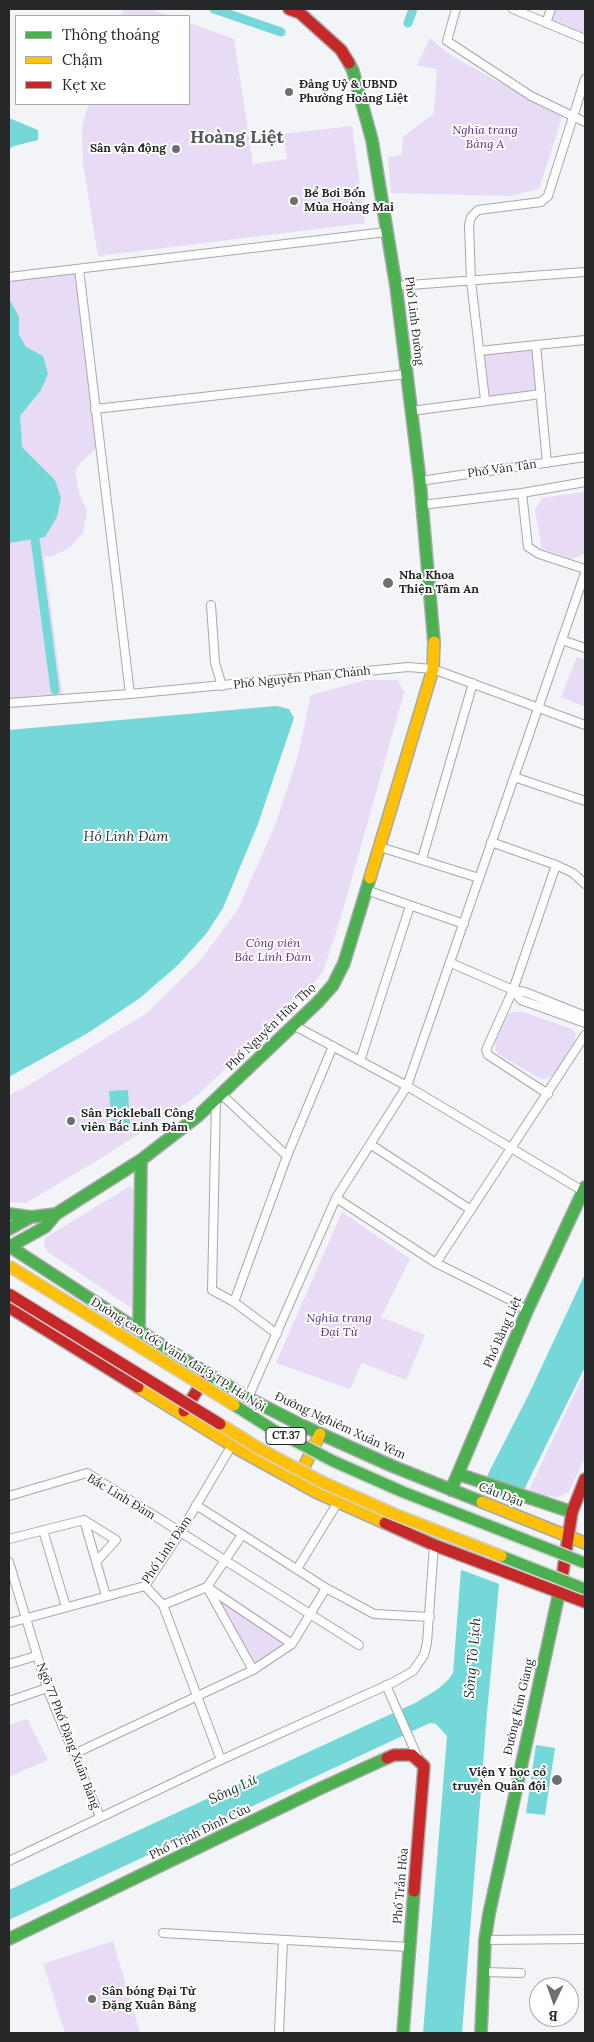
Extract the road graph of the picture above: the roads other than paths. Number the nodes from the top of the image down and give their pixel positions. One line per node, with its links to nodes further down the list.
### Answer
1 (289, 9): 10 (main road, Phố Linh Đường)
2 (456, 9): 8 (street)
3 (512, 9): 5 (street)
4 (551, 9): 5 (street)
5 (546, 24): 6 (street)
6 (585, 39)
7 (585, 79): 8 (street)
8 (573, 117): 9 (street); 14 (street)
9 (585, 122)
10 (386, 232): 11 (street); 15 (main road, Phố Linh Đường)
11 (79, 270): 13 (street); 22 (street)
12 (585, 272): 14 (street)
13 (9, 278)
14 (471, 281): 15 (street); 18 (street)
15 (396, 286): 19 (main road, Phố Linh Đường)
16 (585, 340): 17 (street)
17 (536, 346): 18 (street); 20 (street)
18 (479, 351): 21 (street)
19 (407, 374): 22 (street); 23 (main road, Phố Linh Đường)
20 (541, 394): 21 (street); 25 (street)
21 (485, 400): 23 (street)
22 (95, 409): 38 (street)
23 (411, 411): 26 (main road, Phố Linh Đường)
24 (585, 457): 25 (street, Phố Văn Tân)
25 (548, 463): 26 (street, Phố Văn Tân)
26 (420, 481): 29 (main road, Phố Linh Đường)
27 (585, 482): 28 (street, Phố Văn Tân)
28 (522, 493): 29 (street, Phố Văn Tân); 30 (street)
29 (422, 505): 35 (main road, Phố Linh Đường)
30 (585, 568)
31 (585, 573): 33 (street)
32 (211, 605): 37 (street)
33 (562, 640): 34 (street); 40 (street)
34 (585, 648)
35 (433, 668): 36 (street, Phố Nguyễn Phan Chánh); 37 (street, Phố Nguyễn Phan Chánh); 45 (main road, Phố Nguyễn Hữu Thọ)
36 (473, 684): 40 (street, Phố Nguyễn Phan Chánh); 46 (street)
37 (222, 686): 38 (street, Phố Nguyễn Phan Chánh)
38 (130, 694): 39 (street, Phố Nguyễn Phan Chánh)
39 (9, 703)
40 (538, 708): 41 (street, Phố Nguyễn Phan Chánh); 42 (street)
41 (585, 724)
42 (514, 777): 43 (street); 44 (street)
43 (585, 801)
44 (491, 842): 47 (street); 50 (street)
45 (380, 847): 46 (street); 52 (main road, Phố Nguyễn Hữu Thọ)
46 (422, 859): 50 (street)
47 (556, 865): 48 (street); 56 (street)
48 (573, 873): 49 (street); 51 (street)
49 (585, 874)
50 (478, 878): 54 (street)
51 (585, 884)
52 (366, 890): 53 (street); 59 (main road, Phố Nguyễn Hữu Thọ)
53 (410, 906): 54 (street); 62 (street)
54 (464, 924): 55 (street)
55 (451, 963): 56 (street); 63 (street)
56 (513, 990): 57 (street); 58 (street); 64 (street)
57 (585, 1016)
58 (585, 1023)
59 (293, 1025): 61 (street); 65 (main road, Phố Nguyễn Hữu Thọ)
60 (585, 1035): 64 (street)
61 (333, 1046): 62 (street); 68 (street)
62 (360, 1061): 63 (street)
63 (407, 1086): 66 (street); 67 (street)
64 (548, 1094): 67 (street)
65 (219, 1096): 68 (street); 69 (main road, Phố Nguyễn Hữu Thọ); 81 (street)
66 (370, 1144): 71 (street); 72 (street)
67 (512, 1148): 70 (street); 72 (street)
68 (287, 1156): 81 (street)
69 (141, 1160): 74 (main road, Phố Nguyễn Hữu Thọ); 84 (main road)
70 (584, 1189): 83 (main road, Phố Bằng Liệt)
71 (336, 1198): 78 (street); 85 (street)
72 (471, 1210): 78 (street)
73 (9, 1214): 75 (main road)
74 (56, 1214): 75 (main road, Phố Nguyễn Hữu Thọ); 77 (main road, Phố Nguyễn Hữu Thọ)
75 (30, 1217): 76 (main road, Phố Nguyễn Hữu Thọ)
76 (9, 1230)
77 (9, 1247): 84 (main road, Đường Nghiêm Xuân Yêm)
78 (436, 1263): 83 (street)
79 (9, 1266): 110 (main road, Đường cao tốc Vành đai 3 TP. Hà Nội / CT.37, bridge)
80 (9, 1294): 116 (main road, CT.37, bridge)
81 (234, 1302): 85 (street)
82 (9, 1307): 88 (main road)
83 (527, 1311): 91 (main road, Phố Bằng Liệt)
84 (139, 1330): 86 (main road, Đường Nghiêm Xuân Yêm)
85 (277, 1334): 87 (street)
86 (208, 1374): 87 (main road, Đường Nghiêm Xuân Yêm); 88 (main road)
87 (248, 1398): 89 (main road, Đường Nghiêm Xuân Yêm)
88 (182, 1414): 90 (main road)
89 (320, 1434): 93 (main road); 94 (main road, Đường Nghiêm Xuân Yêm)
90 (232, 1445): 93 (main road); 97 (street, Phố Linh Đàm)
91 (463, 1475): 94 (main road, Phố Bằng Liệt); 98 (main road, Cầu Dậu)
92 (585, 1479): 98 (main road, Đường Kim Giang)
93 (297, 1481): 96 (main road)
94 (456, 1492): 103 (main road, Cầu Dậu)
95 (9, 1496): 101 (street, Bắc Linh Đàm)
96 (338, 1502): 106 (main road); 111 (street)
97 (196, 1505): 101 (street, Phố Linh Đàm); 102 (street)
98 (572, 1512): 103 (main road, Đường Kim Giang)
99 (84, 1520): 100 (street); 108 (street); 108 (street)
100 (43, 1530): 104 (street); 121 (street)
101 (180, 1533): 109 (street, Bắc Linh Đàm); 113 (street, Phố Linh Đàm)
102 (242, 1535): 109 (street); 111 (street)
103 (568, 1536): 105 (main road); 117 (main road, Đường Kim Giang)
104 (9, 1539)
105 (585, 1543)
106 (434, 1545): 117 (main road); 123 (street)
107 (9, 1562): 112 (street)
108 (96, 1562): 118 (street)
109 (224, 1562): 114 (street); 122 (street, Bắc Linh Đàm)
110 (585, 1563)
111 (297, 1569): 115 (street)
112 (11, 1576): 124 (street)
113 (145, 1586): 118 (street, Phố Linh Đàm); 120 (street)
114 (207, 1587): 120 (street); 126 (street); 130 (street)
115 (326, 1588): 122 (street); 123 (street)
116 (585, 1588)
117 (560, 1593): 119 (main road); 143 (main road, Đường Kim Giang)
118 (106, 1596): 121 (street, Phố Linh Đàm)
119 (585, 1602)
120 (163, 1605): 133 (street)
121 (66, 1607): 124 (street, Phố Linh Đàm)
122 (311, 1614): 126 (street); 127 (street, Bắc Linh Đàm)
123 (430, 1617): 131 (street)
124 (26, 1618): 125 (street, Phố Linh Đàm); 128 (street, Ngõ 77 Phố Đặng Xuân Bảng)
125 (9, 1623)
126 (292, 1644): 130 (street)
127 (360, 1645)
128 (36, 1656): 129 (street); 132 (street, Ngõ 77 Phố Đặng Xuân Bảng)
129 (9, 1664)
130 (253, 1670): 133 (street)
131 (386, 1685): 136 (street); 137 (street)
132 (46, 1688): 134 (street); 135 (street, Ngõ 77 Phố Đặng Xuân Bảng)
133 (198, 1696): 135 (street); 136 (street)
134 (9, 1700)
135 (74, 1754): 138 (street, Ngõ 77 Phố Đặng Xuân Bảng)
136 (221, 1760): 138 (street)
137 (419, 1760): 141 (main road, Phố Trịnh Đình Cửu); 145 (main road, Phố Trần Hòa)
138 (100, 1817): 139 (street)
139 (9, 1861)
140 (163, 1933): 142 (street)
141 (9, 1938)
142 (283, 1940): 145 (street); 148 (street)
143 (485, 1940): 144 (street); 146 (main road, Đường Kim Giang)
144 (585, 1940)
145 (410, 1947): 149 (main road, Phố Trần Hòa)
146 (484, 1972): 147 (street); 150 (main road, Đường Kim Giang)
147 (521, 1973)
148 (279, 2033)
149 (403, 2033)
150 (481, 2033)

